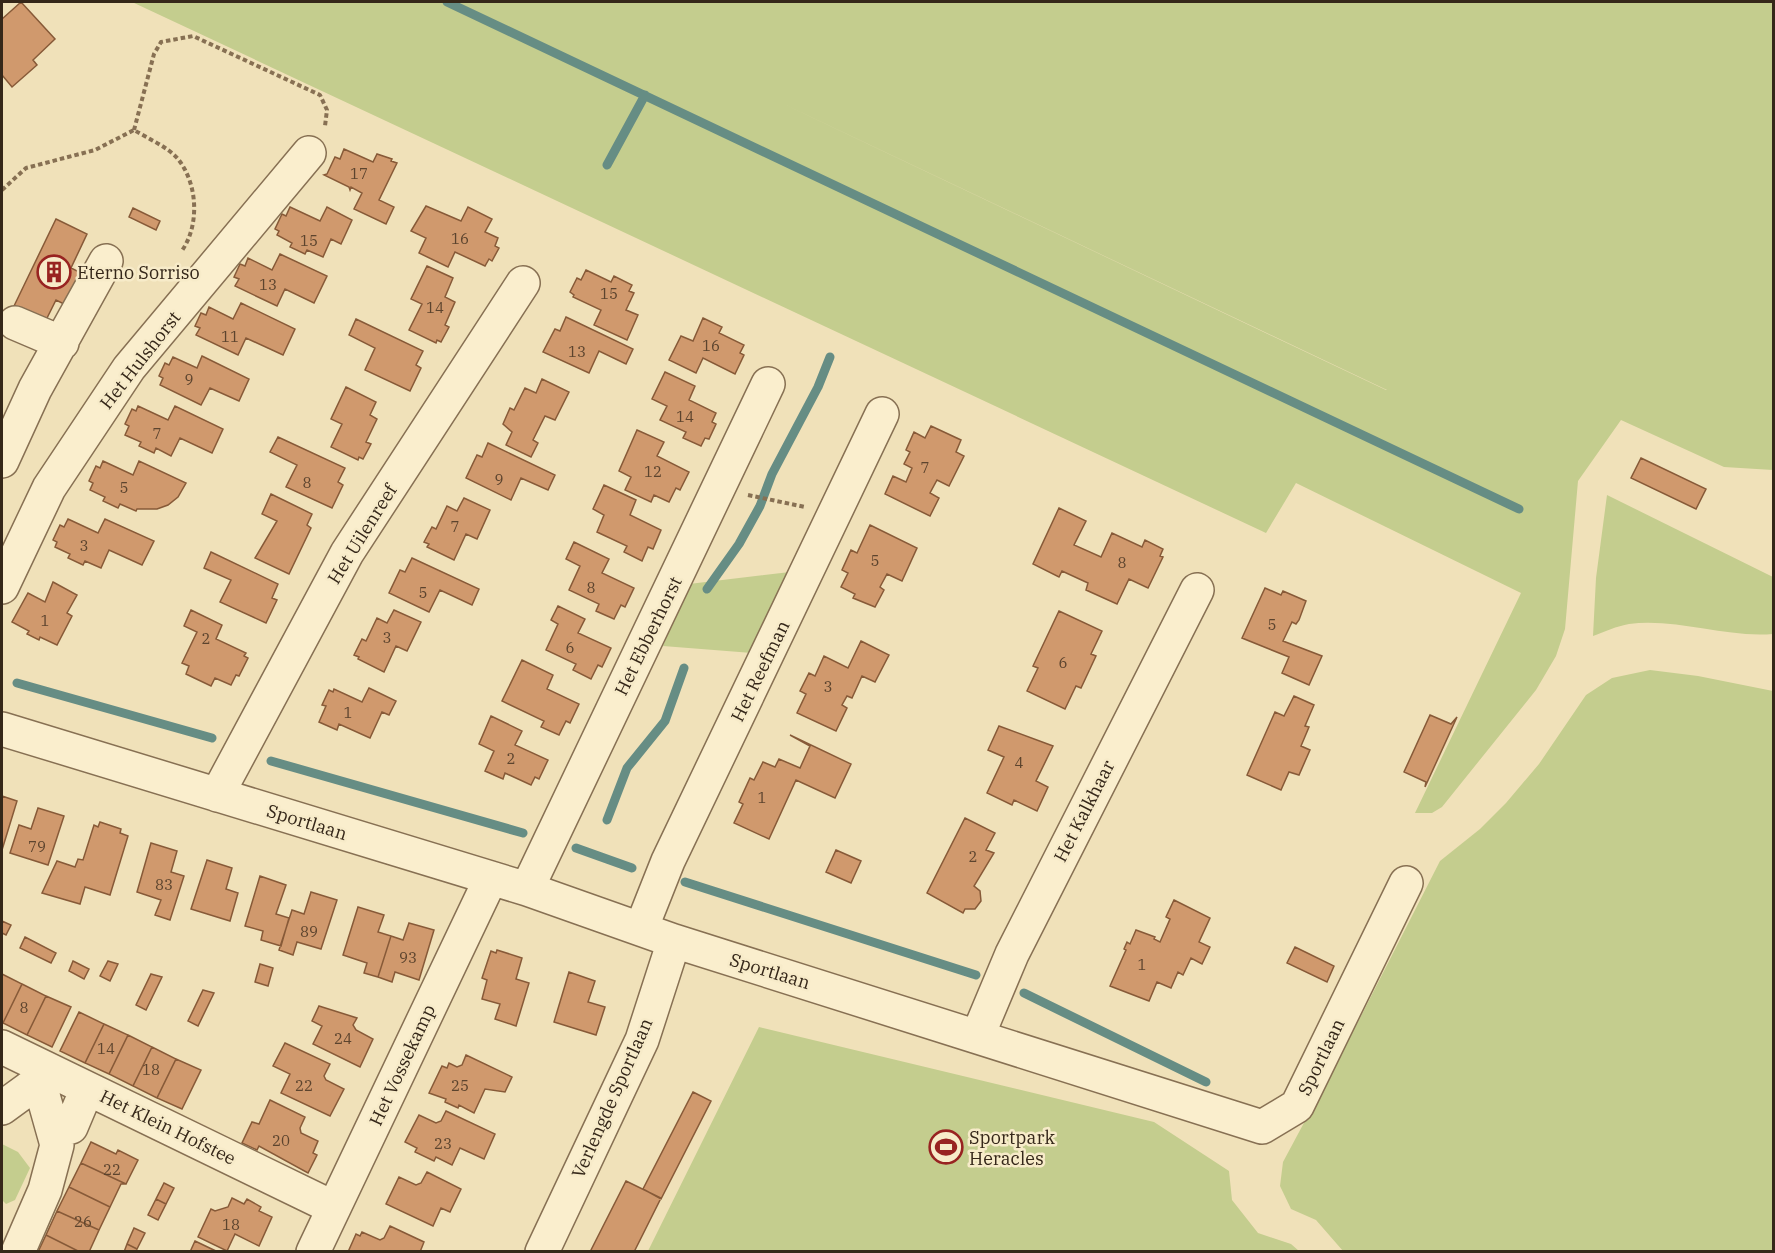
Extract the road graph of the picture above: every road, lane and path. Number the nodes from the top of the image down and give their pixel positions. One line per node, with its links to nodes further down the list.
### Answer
1 (134, 130): 2 (path)
2 (309, 153): 12 (street, Het Hulshorst)
3 (106, 261): 6 (street)
4 (523, 283): 15 (street, Het Uilenreef)
5 (15, 323): 6 (street)
6 (62, 344): 9 (street)
7 (768, 384): 18 (street, Het Ebberhorst)
8 (882, 414): 19 (street, Het Reefman)
9 (2, 461)
10 (750, 496): 11 (path)
11 (779, 500)
12 (2, 586)
13 (1197, 591): 21 (street, Het Kalkhaar)
14 (2, 729): 15 (street, Sportlaan)
15 (217, 795): 16 (street, Sportlaan)
16 (491, 878): 18 (street, Sportlaan); 27 (street, Het Vossekamp)
17 (1406, 883): 21 (street, Sportlaan)
18 (527, 889): 19 (street, Sportlaan)
19 (641, 929): 20 (street, Sportlaan)
20 (674, 941): 21 (street, Sportlaan); 32 (street, Verlengde Sportlaan)
21 (978, 1035)
22 (4, 1055): 23 (street, Het Klein Hofstee)
23 (43, 1075): 24 (street, Het Klein Hofstee); 25 (street); 26 (street)
24 (87, 1089): 26 (street); 27 (street, Het Klein Hofstee)
25 (2, 1108)
26 (65, 1136): 30 (street)
27 (334, 1208): 31 (street, Het Vossekamp)
28 (2, 1248): 29 (street)
29 (9, 1251)
30 (18, 1251)
31 (313, 1251)
32 (542, 1251)

